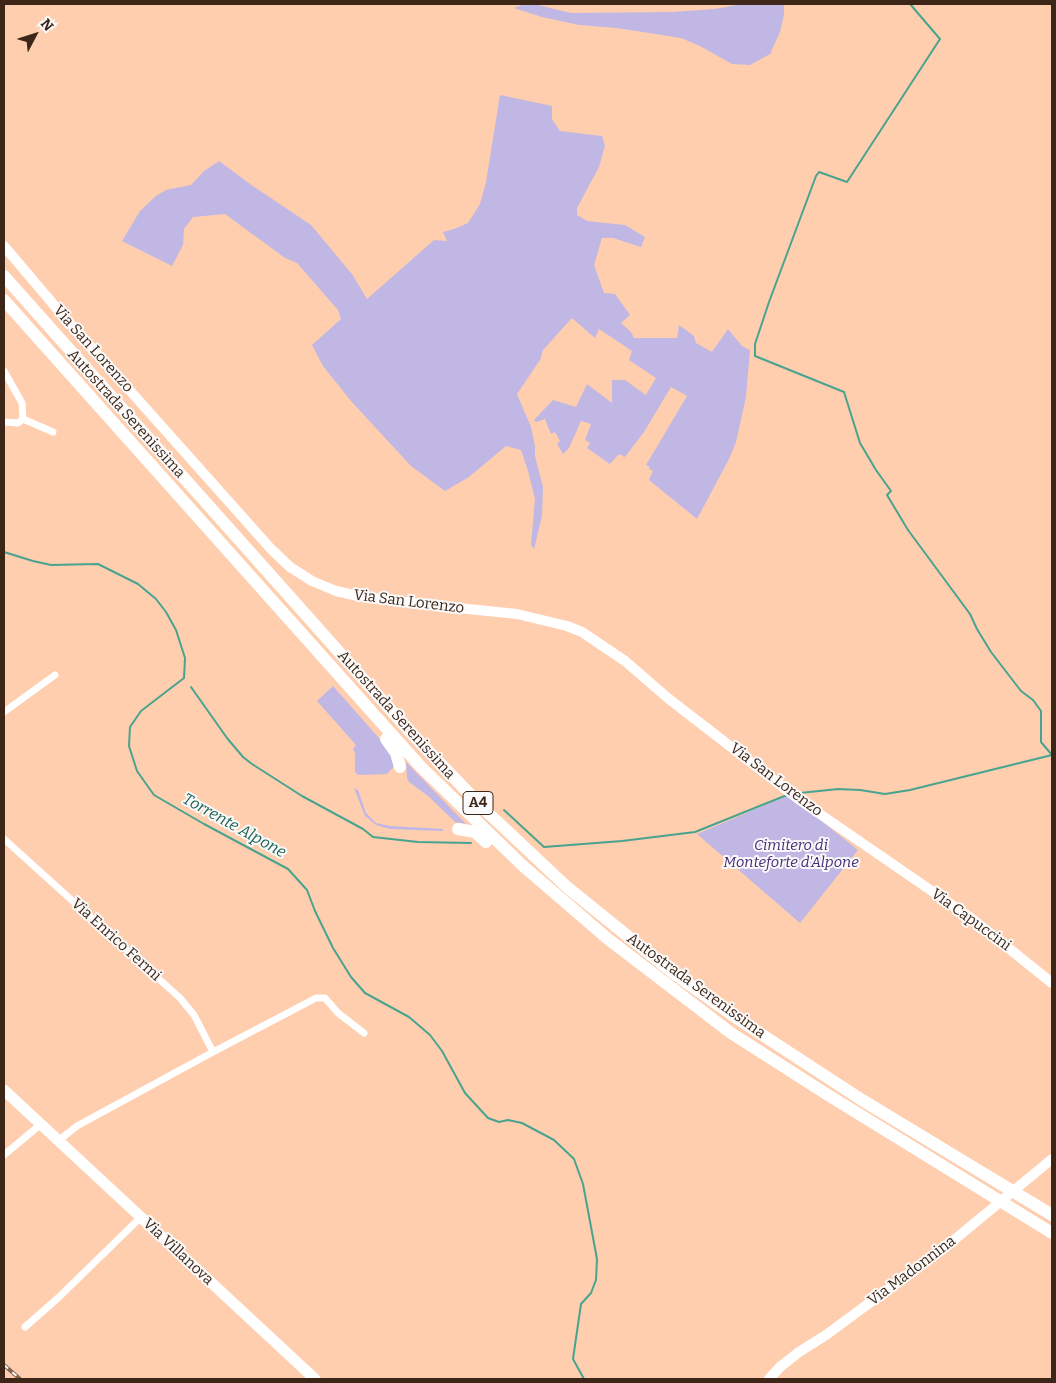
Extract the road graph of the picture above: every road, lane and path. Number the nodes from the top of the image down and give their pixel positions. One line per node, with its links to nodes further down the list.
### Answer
1 (4, 246): 14 (street, Via San Lorenzo)
2 (4, 276): 24 (highway, Autostrada Serenissima / A4)
3 (4, 300): 9 (highway, Autostrada Serenissima / A4)
4 (4, 371): 5 (street)
5 (23, 419): 6 (street); 7 (street)
6 (4, 422)
7 (53, 432)
8 (55, 675): 10 (street)
9 (352, 690): 11 (highway); 15 (highway, Autostrada Serenissima / A4)
10 (4, 712)
11 (400, 767)
12 (458, 829): 15 (highway)
13 (4, 839): 18 (street, Via Enrico Fermi)
14 (886, 860): 16 (street, Via Capuccini)
15 (522, 865): 26 (highway, Autostrada Serenissima / A4)
16 (1052, 983)
17 (364, 1034): 18 (street)
18 (213, 1052): 21 (street)
19 (4, 1090): 20 (main road, Via Villanova)
20 (41, 1124): 21 (main road, Via Villanova); 22 (street)
21 (58, 1141): 25 (main road, Via Villanova)
22 (4, 1155)
23 (1052, 1159): 29 (street, Via Madonnina)
24 (1052, 1215)
25 (141, 1217): 27 (street); 28 (main road, Via Villanova)
26 (1052, 1233)
27 (25, 1327)
28 (315, 1379)
29 (769, 1379)

